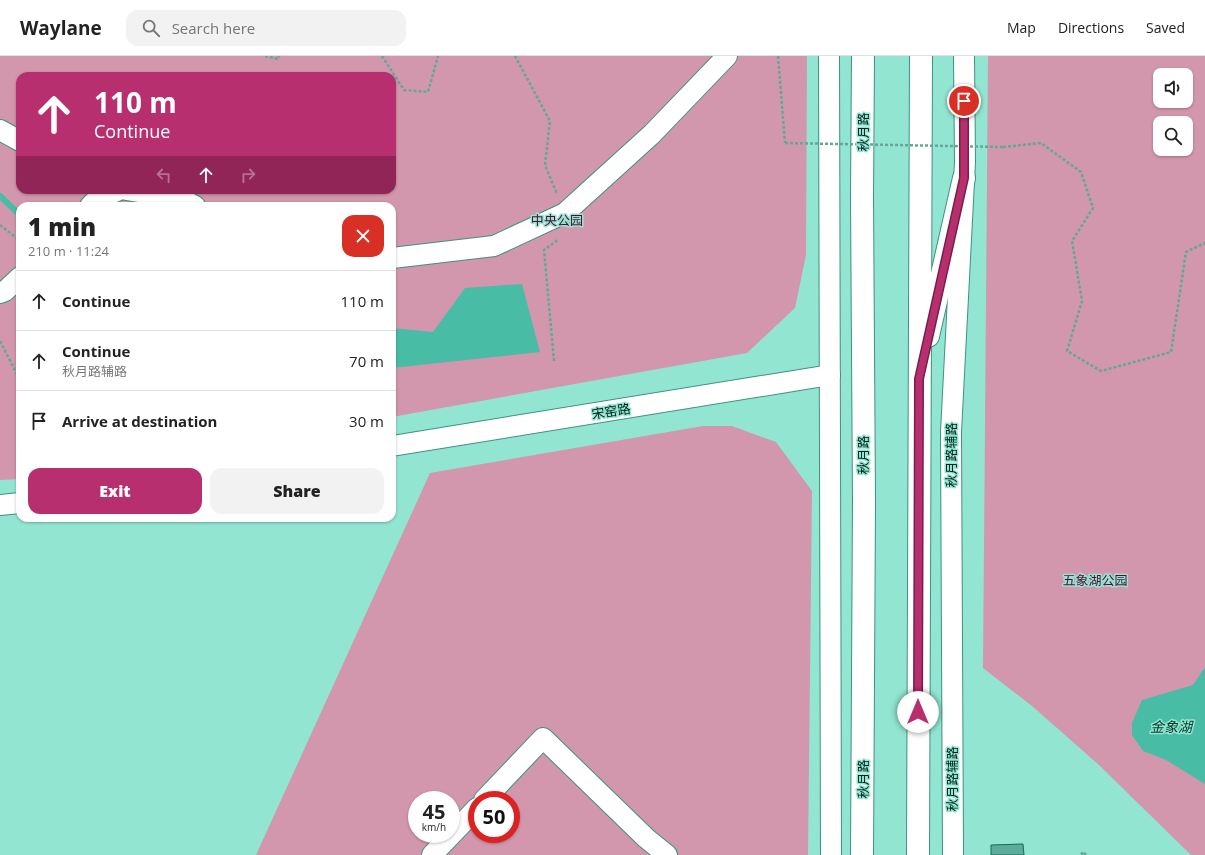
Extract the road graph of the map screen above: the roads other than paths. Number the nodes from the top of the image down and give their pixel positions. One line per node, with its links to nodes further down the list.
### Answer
1 (727, 56): 13 (street)
2 (829, 56): 16 (street)
3 (863, 56): 26 (main road, 秋月路)
4 (921, 56): 17 (main road)
5 (964, 56): 8 (street, 秋月路辅路)
6 (0, 130): 7 (street)
7 (16, 139)
8 (964, 178): 17 (main road); 28 (street, 秋月路辅路)
9 (105, 194): 11 (street)
10 (151, 194): 12 (street)
11 (88, 199)
12 (188, 202)
13 (396, 258)
14 (16, 281): 15 (street)
15 (0, 293)
16 (830, 375): 18 (street, 宋窑路); 25 (street)
17 (919, 379): 27 (main road)
18 (396, 445)
19 (16, 503): 20 (street)
20 (0, 505)
21 (493, 791): 24 (street)
22 (468, 817): 23 (street)
23 (432, 855)
24 (667, 855)
25 (831, 855)
26 (862, 855)
27 (918, 855)
28 (953, 855)

